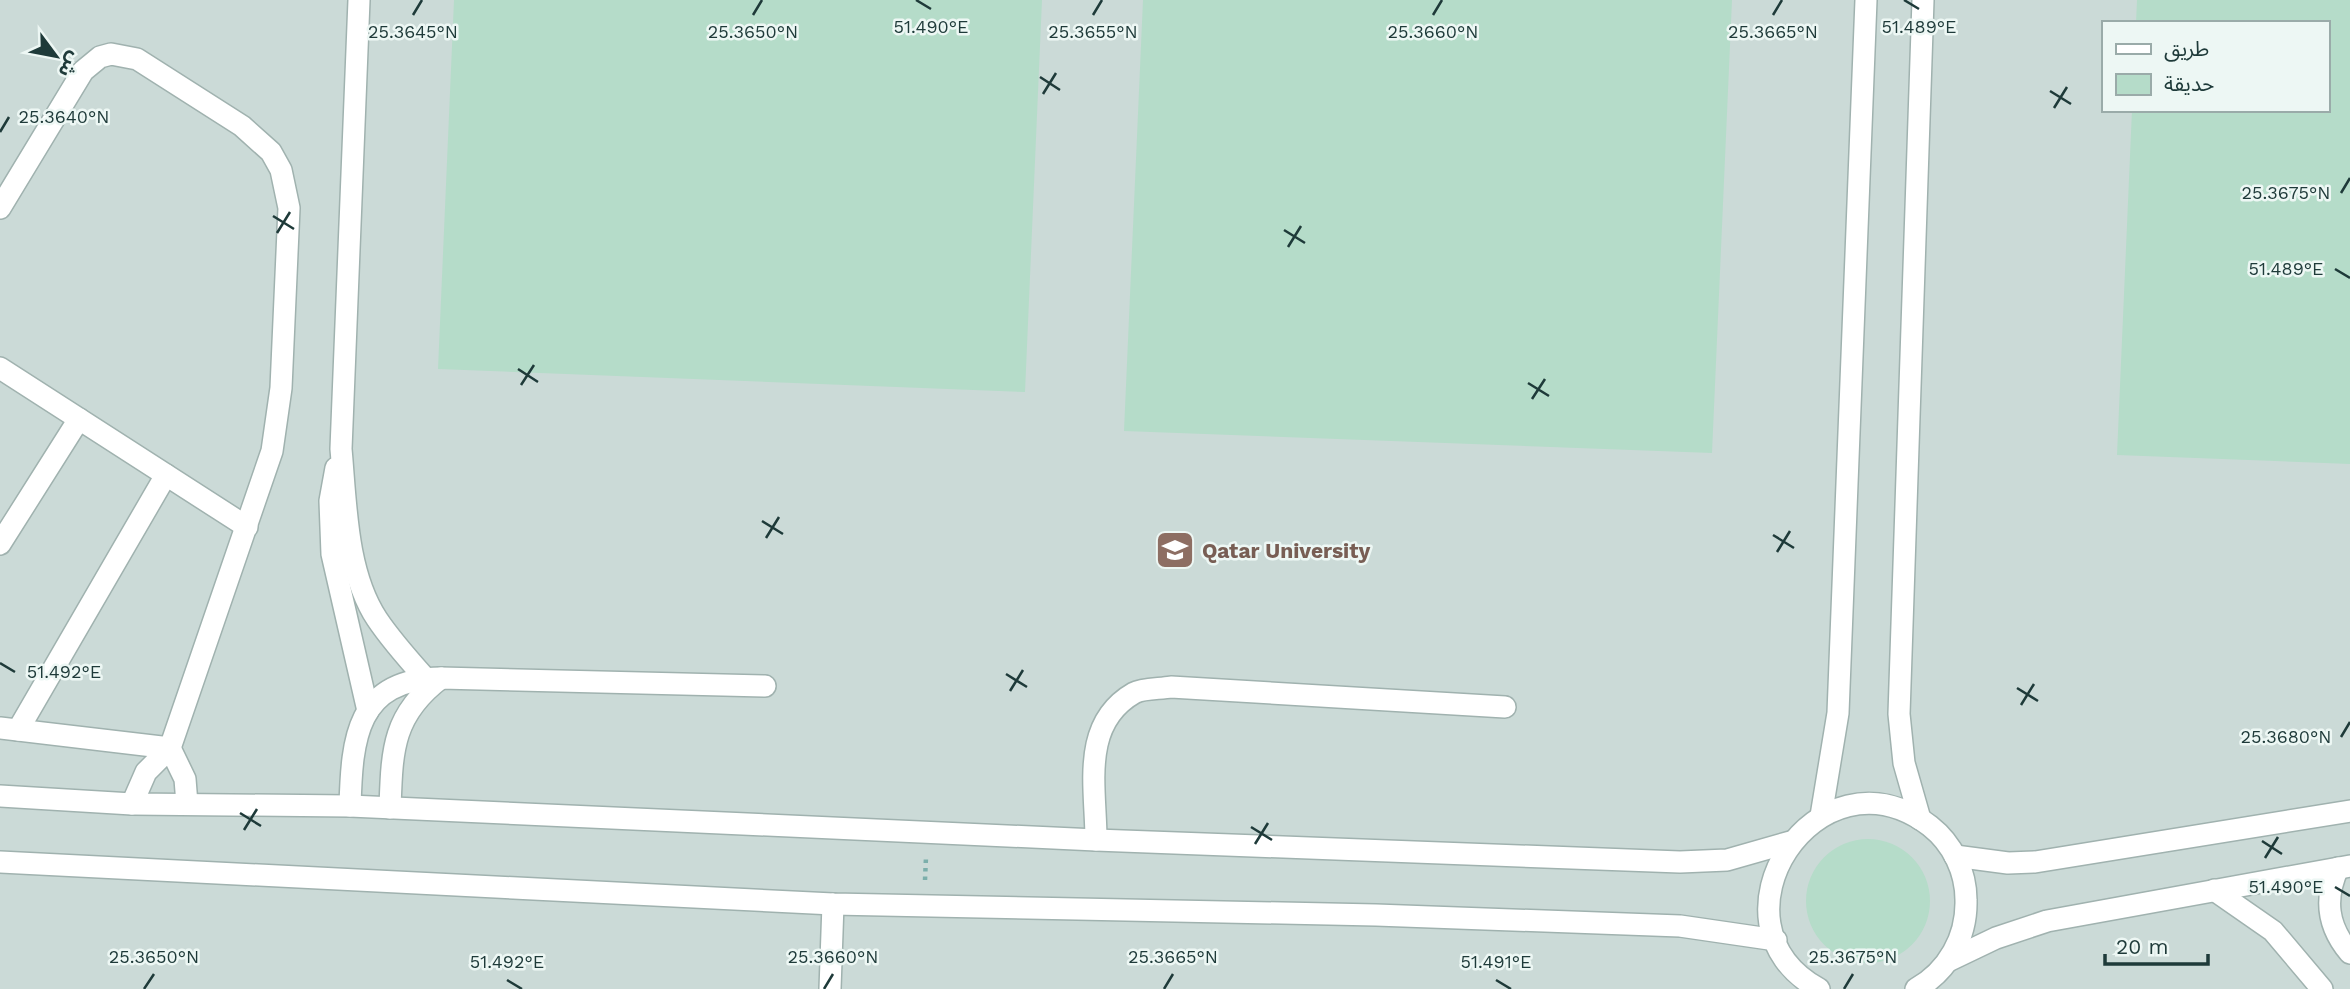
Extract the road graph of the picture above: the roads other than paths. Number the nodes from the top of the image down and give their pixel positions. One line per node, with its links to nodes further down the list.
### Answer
1 (359, 0): 7 (street)
2 (1866, 0): 23 (street)
3 (1923, 0): 24 (street)
4 (0, 208): 9 (street)
5 (0, 368): 6 (street)
6 (79, 419): 8 (street); 10 (street)
7 (341, 449): 11 (street); 14 (street)
8 (166, 475): 9 (street); 15 (street)
9 (247, 527): 16 (street)
10 (0, 544)
11 (433, 678): 12 (street); 14 (street); 21 (street)
12 (765, 686)
13 (1505, 707): 25 (street)
14 (369, 711): 20 (street)
15 (9, 729): 16 (street)
16 (170, 748): 18 (street); 19 (street)
17 (0, 796): 18 (street)
18 (132, 804): 19 (street)
19 (187, 804): 20 (street)
20 (350, 806): 21 (street)
21 (390, 808): 25 (street)
22 (2350, 811): 27 (street)
23 (1821, 816): 24 (street); 26 (street)
24 (1920, 819): 27 (street)
25 (1096, 840): 26 (street)
26 (1790, 842): 32 (street)
27 (1955, 856): 34 (street)
28 (0, 862): 31 (street)
29 (2344, 867): 30 (street); 33 (street)
30 (2214, 890): 34 (street); 38 (street)
31 (833, 904): 32 (street); 37 (street)
32 (1776, 940): 36 (street)
33 (2350, 953)
34 (1948, 961): 35 (street)
35 (1921, 987)
36 (1816, 988)
37 (830, 989)
38 (2322, 989)

